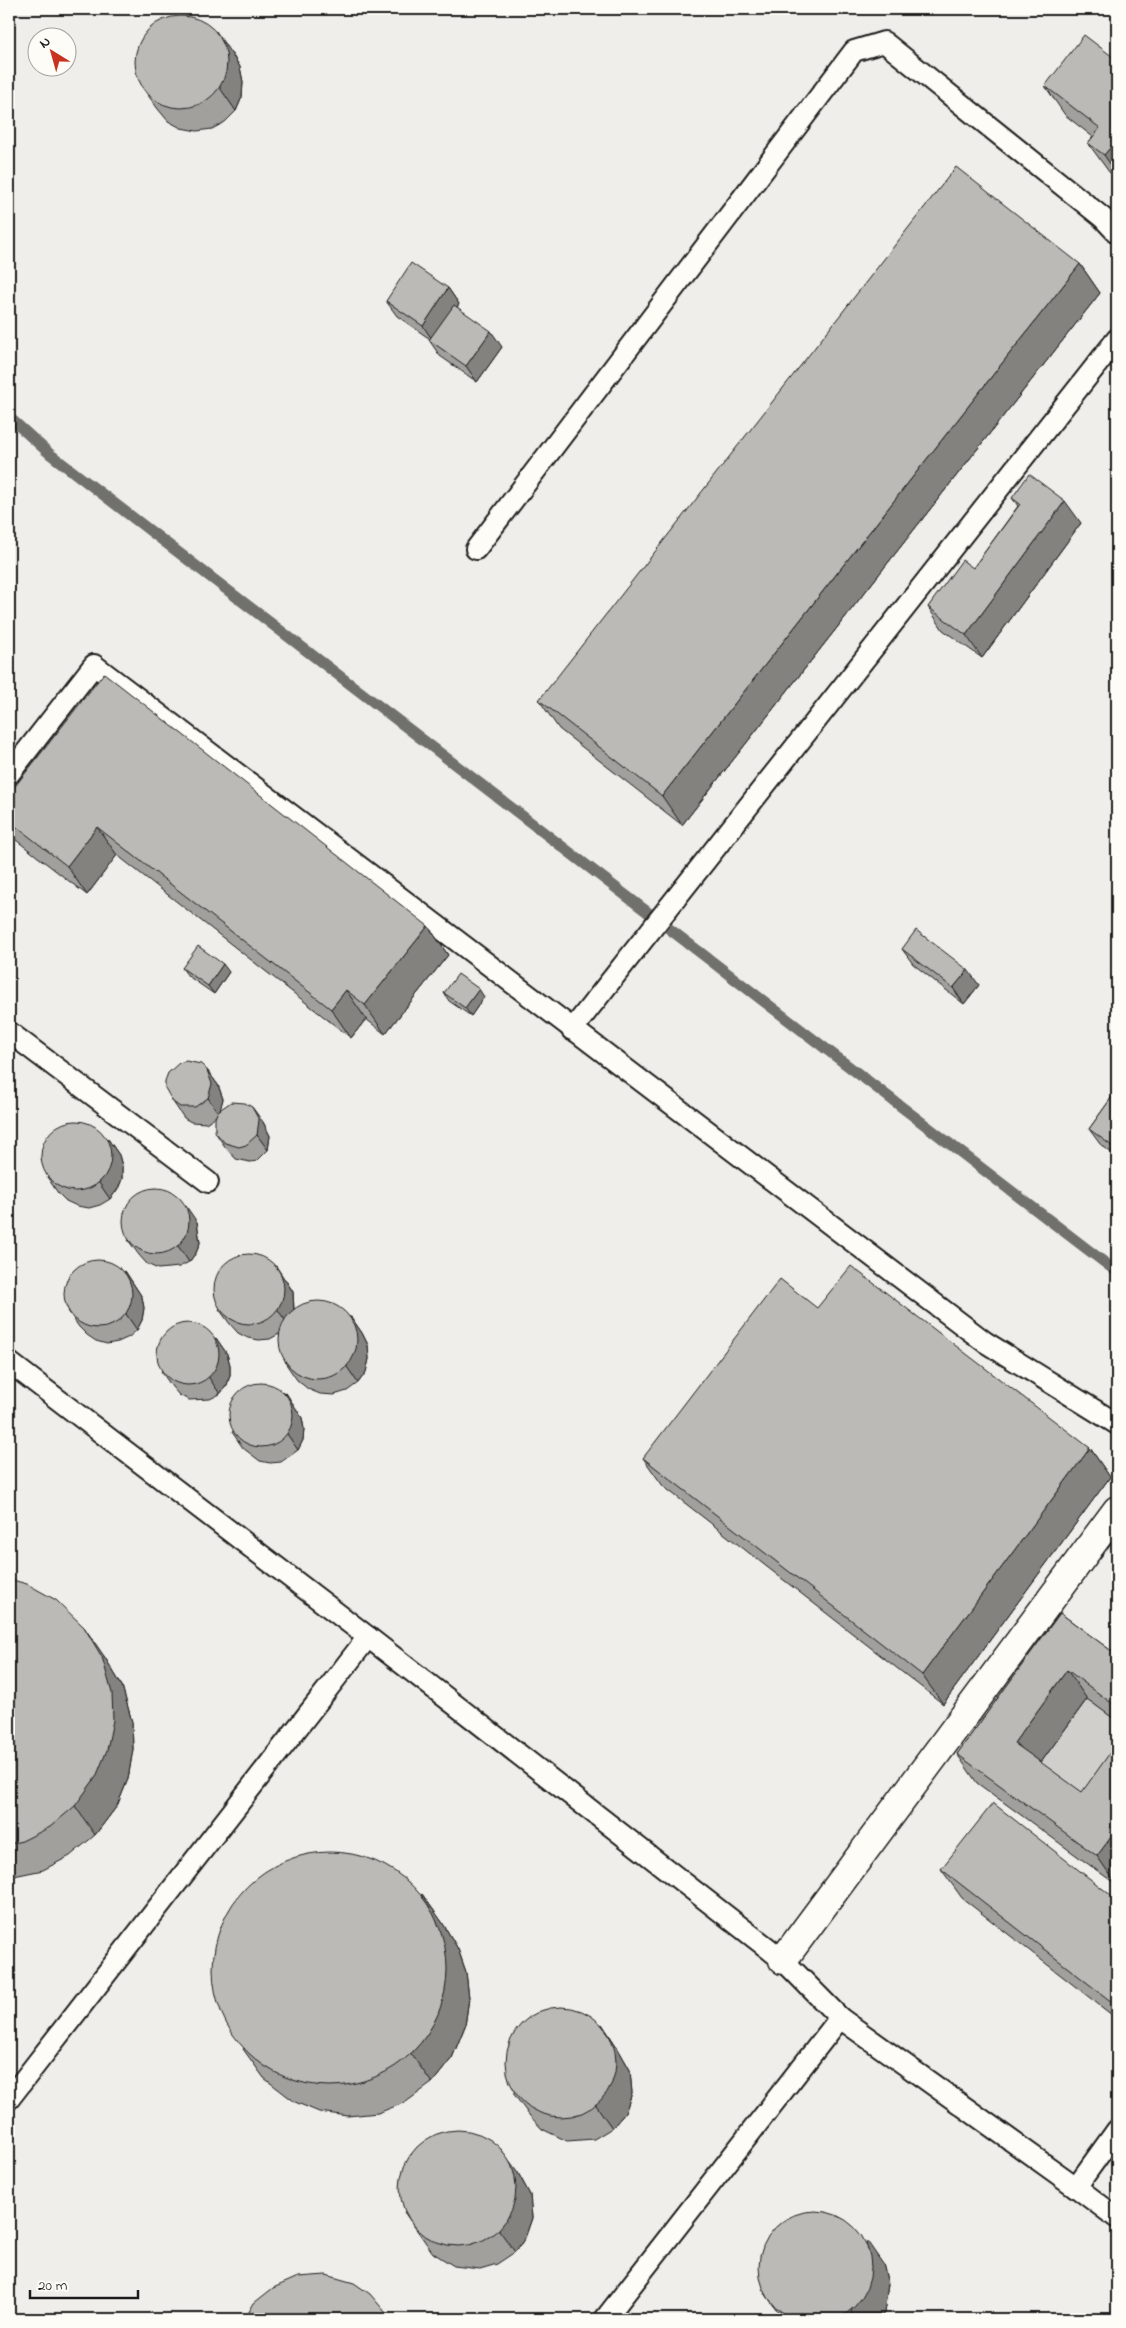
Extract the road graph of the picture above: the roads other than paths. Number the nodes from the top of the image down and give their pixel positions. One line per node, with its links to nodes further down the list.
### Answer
1 (1117, 233): 3 (lane)
2 (1117, 339): 5 (lane)
3 (476, 549)
4 (9, 774): 5 (lane)
5 (572, 1030): 9 (lane)
6 (9, 1032): 7 (lane)
7 (208, 1182)
8 (9, 1362): 11 (lane)
9 (1117, 1424)
10 (1117, 1510): 12 (street)
11 (368, 1636): 12 (lane); 14 (lane)
12 (783, 1960): 13 (lane)
13 (840, 2018): 16 (lane); 18 (lane)
14 (9, 2099)
15 (1117, 2130): 16 (lane)
16 (1076, 2187): 17 (lane)
17 (1117, 2218)
18 (605, 2319)

